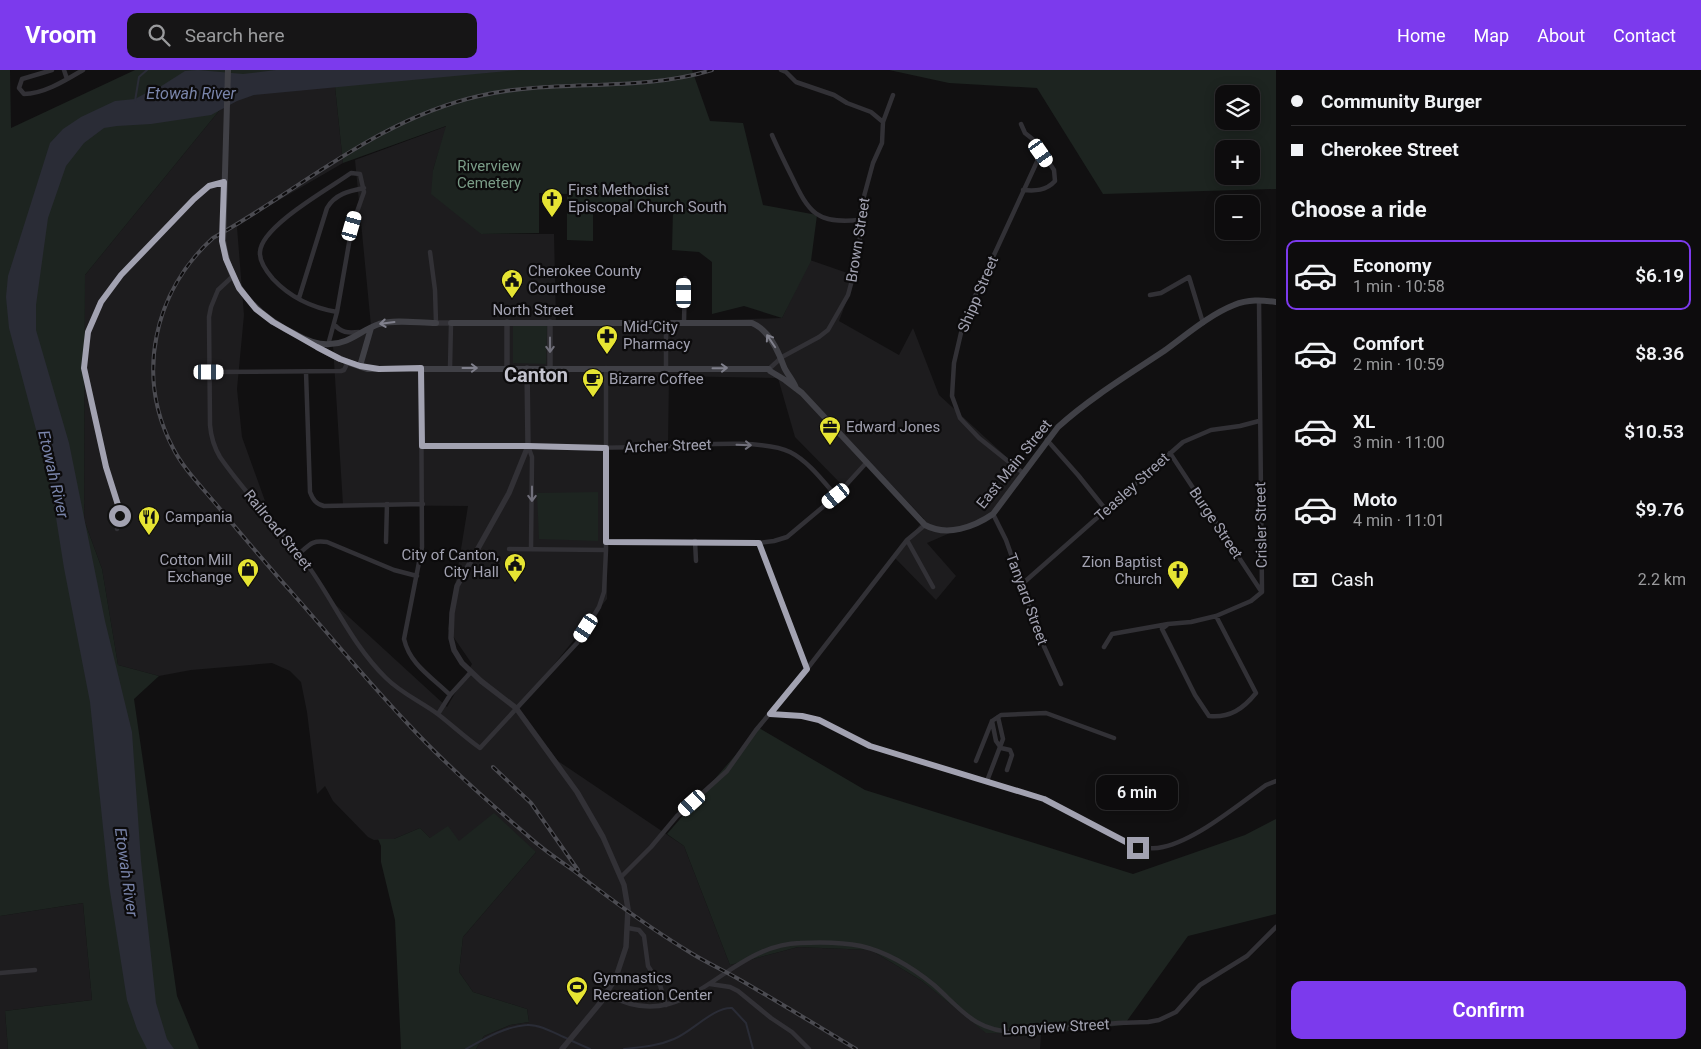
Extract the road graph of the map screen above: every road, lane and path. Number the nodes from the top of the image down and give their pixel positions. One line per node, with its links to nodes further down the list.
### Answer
1 (52, 70): 6 (street)
2 (64, 70): 6 (street)
3 (83, 70): 6 (street)
4 (228, 70): 12 (main road)
5 (781, 70): 8 (street)
6 (67, 79)
7 (893, 96): 8 (street, Brown Street)
8 (883, 122): 15 (street, Brown Street)
9 (1021, 124): 11 (street)
10 (772, 135): 15 (street)
11 (1041, 153): 14 (street, Shipp Street); 14 (street)
12 (224, 182): 17 (main road); 63 (street)
13 (364, 188): 20 (street); 20 (street); 23 (street)
14 (1023, 190): 56 (street, Shipp Street)
15 (859, 220): 35 (street, Brown Street)
16 (430, 252): 28 (street)
17 (232, 276): 33 (main road); 46 (street, Railroad Street)
18 (684, 278): 27 (street)
19 (1150, 296): 30 (street)
20 (299, 298): 23 (street)
21 (1259, 300): 22 (main road, East Main Street); 30 (main road, East Main Street); 49 (street, Crisler Street)
22 (1276, 302)
23 (337, 312): 31 (street)
24 (507, 322): 25 (main road, North Street); 29 (main road, North Street); 40 (street)
25 (550, 322): 26 (main road, North Street); 42 (street, one-way to 42)
26 (666, 322): 27 (main road, North Street); 44 (street)
27 (684, 322): 35 (main road, North Street, one-way to 27)
28 (436, 323): 29 (street, North Street); 32 (main road, North Street, one-way to 32)
29 (451, 323): 39 (street)
30 (1204, 323): 50 (main road, East Main Street)
31 (334, 324): 32 (street); 34 (street)
32 (368, 330): 34 (main road, North Street); 37 (main road)
33 (306, 340): 34 (main road); 36 (main road)
34 (328, 345)
35 (782, 357): 45 (street); 48 (main road)
36 (348, 362): 37 (main road); 47 (street)
37 (360, 366): 38 (main road)
38 (421, 368): 39 (main road); 51 (street)
39 (450, 368): 40 (main road, one-way to 40)
40 (507, 368): 41 (main road)
41 (528, 368): 42 (main road); 52 (street)
42 (550, 368): 43 (main road)
43 (606, 368): 44 (main road); 53 (street)
44 (666, 368): 45 (main road, one-way to 45)
45 (769, 369): 48 (main road)
46 (209, 372): 47 (street); 72 (street, Railroad Street)
47 (306, 372): 58 (street)
48 (796, 388): 55 (main road)
49 (1259, 421): 54 (street, Teasley Street); 77 (street, Crisler Street)
50 (1047, 440): 56 (main road, East Main Street); 60 (street)
51 (422, 446): 52 (street, Archer Street); 59 (street)
52 (528, 446): 53 (street, Archer Street); 70 (street, one-way to 70); 82 (street)
53 (606, 448): 57 (street, Archer Street, one-way to 57); 67 (street)
54 (1170, 453): 60 (street, Teasley Street); 77 (street, Burge Street)
55 (867, 462): 57 (street); 62 (main road)
56 (1024, 473): 61 (main road, East Main Street)
57 (836, 496): 68 (street)
58 (387, 504): 59 (street); 66 (street)
59 (423, 504): 74 (street)
60 (1106, 510): 75 (street, Teasley Street)
61 (993, 514): 62 (main road, East Main Street); 75 (street, Tanyard Street)
62 (925, 525): 64 (street)
63 (117, 529)
64 (907, 540): 76 (street); 81 (street)
65 (695, 541): 67 (street); 68 (street); 73 (street)
66 (386, 542)
67 (606, 542): 71 (street)
68 (759, 543): 81 (street)
69 (509, 549): 70 (street)
70 (531, 549): 71 (street)
71 (606, 550): 85 (street)
72 (299, 554): 74 (street); 86 (street, Railroad Street)
73 (696, 561)
74 (416, 576): 84 (street)
75 (1021, 586): 83 (street, Tanyard Street)
76 (933, 587)
77 (1262, 592): 78 (street)
78 (1216, 616): 79 (street); 79 (street)
79 (1168, 624): 80 (street)
80 (1104, 647)
81 (807, 669): 87 (street)
82 (472, 672): 84 (street); 85 (street)
83 (1061, 684)
84 (450, 696): 86 (street)
85 (516, 708): 86 (street, Railroad Street); 96 (street)
86 (438, 714)
87 (770, 714): 94 (street); 96 (street)
88 (998, 717): 89 (street); 90 (street); 91 (street)
89 (992, 721): 91 (street); 92 (street)
90 (1114, 738)
91 (1001, 748): 93 (street); 94 (street)
92 (976, 761)
93 (1007, 770)
94 (987, 781): 95 (street)
95 (1276, 781)
96 (621, 877): 98 (street)
97 (1276, 927): 101 (street, Longview Street)
98 (628, 928): 102 (street); 103 (street)
99 (35, 970): 100 (street)
100 (0, 973)
101 (710, 984): 103 (street, Longview Street); 105 (street)
102 (607, 994): 103 (street, Longview Street); 104 (street)
103 (666, 1005)
104 (562, 1049)
105 (809, 1049)

